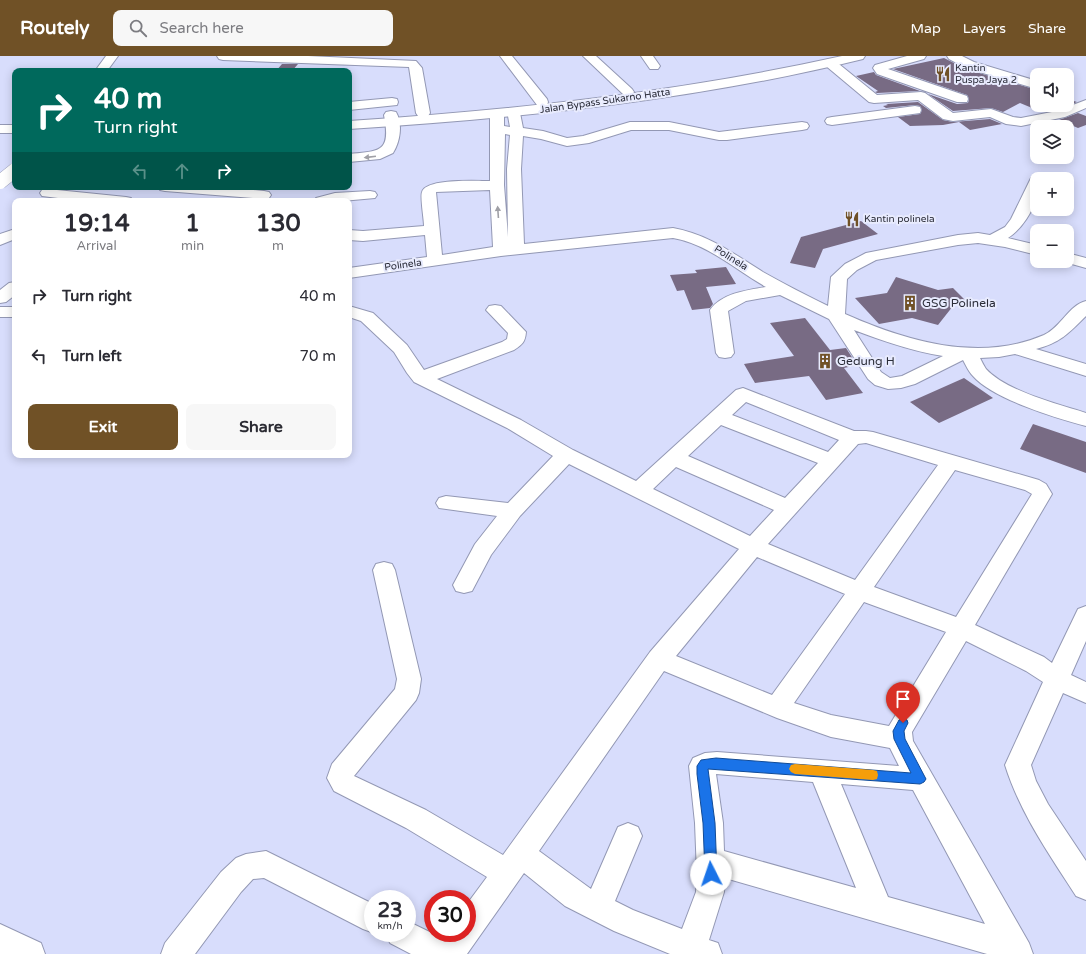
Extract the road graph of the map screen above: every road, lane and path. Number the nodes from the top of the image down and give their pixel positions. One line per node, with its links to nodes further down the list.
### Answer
1 (223, 56): 23 (street)
2 (506, 56): 18 (street)
3 (589, 56): 13 (street)
4 (647, 56): 9 (street)
5 (859, 56): 8 (highway, Jalan Bypass Sukarno Hatta)
6 (920, 56): 16 (street)
7 (952, 56): 12 (street)
8 (832, 60): 10 (highway, Jalan Bypass Sukarno Hatta); 13 (highway, Jalan Bypass Sukarno Hatta); 21 (street)
9 (654, 66)
10 (812, 67): 11 (street); 24 (highway, Jalan Bypass Sukarno Hatta)
11 (823, 76)
12 (1030, 83)
13 (628, 92): 18 (highway, Jalan Bypass Sukarno Hatta)
14 (352, 95): 22 (street)
15 (1074, 96): 17 (street)
16 (962, 99)
17 (1086, 100)
18 (542, 102): 23 (highway, Jalan Bypass Sukarno Hatta)
19 (1086, 104): 21 (street)
20 (352, 106): 22 (street)
21 (936, 107): 28 (street)
22 (391, 108): 23 (highway, Jalan Bypass Sukarno Hatta); 25 (highway, Jalan Bypass Sukarno Hatta); 26 (highway, Jalan Bypass Sukarno Hatta); 30 (highway, Jalan Bypass Sukarno Hatta); 36 (street, one-way to 36)
23 (423, 113)
24 (514, 113): 25 (highway, Jalan Bypass Sukarno Hatta); 35 (street)
25 (496, 114): 34 (street)
26 (352, 116)
27 (0, 121): 29 (highway)
28 (832, 121)
29 (12, 122)
30 (352, 124)
31 (802, 126): 35 (street)
32 (0, 129): 33 (highway)
33 (12, 129)
34 (498, 130): 35 (street); 37 (street)
35 (517, 131): 38 (street)
36 (352, 158)
37 (497, 168): 38 (street); 40 (street)
38 (514, 169): 56 (street)
39 (8, 173): 41 (street)
40 (496, 186): 50 (street); 56 (street, one-way to 40)
41 (0, 189)
42 (187, 190): 43 (street)
43 (209, 193): 45 (street)
44 (47, 194): 48 (street)
45 (264, 194)
46 (1030, 194): 54 (street)
47 (370, 195): 49 (street)
48 (92, 198)
49 (332, 198)
50 (432, 230): 52 (street); 57 (street)
51 (12, 235): 53 (street)
52 (352, 235)
53 (0, 240)
54 (993, 240): 55 (street); 72 (street)
55 (1030, 248)
56 (508, 250): 57 (street, Polinela); 64 (street, Polinela)
57 (435, 260): 60 (street, Polinela)
58 (1074, 260): 59 (street)
59 (1086, 263)
60 (352, 273)
61 (0, 282): 62 (street)
62 (12, 285)
63 (12, 288): 65 (street)
64 (784, 289): 72 (street, Polinela); 74 (street)
65 (0, 298): 66 (street)
66 (12, 298)
67 (1084, 309): 73 (street, Polinela)
68 (495, 310): 77 (street)
69 (0, 312): 70 (street)
70 (12, 312)
71 (352, 312): 77 (street)
72 (836, 317): 75 (street, Polinela); 75 (street)
73 (1019, 349): 75 (street, Polinela); 76 (street)
74 (725, 353)
75 (966, 353): 79 (street)
76 (1086, 370)
77 (421, 378): 81 (street)
78 (719, 417): 80 (street); 82 (street); 83 (street)
79 (1086, 420)
80 (852, 438): 83 (street); 84 (street)
81 (566, 456): 85 (street); 88 (street)
82 (674, 458): 85 (street); 87 (street)
83 (831, 461): 87 (street)
84 (951, 461): 92 (street); 94 (street)
85 (638, 491): 89 (street)
86 (446, 503): 88 (street)
87 (788, 508): 89 (street)
88 (513, 511): 91 (street)
89 (753, 547): 92 (street); 95 (street)
90 (384, 570): 105 (street)
91 (464, 585)
92 (860, 591): 94 (street); 99 (street)
93 (1086, 615): 96 (street)
94 (960, 628): 96 (street); 100 (street)
95 (659, 659): 99 (street); 105 (street)
96 (1059, 674): 97 (street); 98 (street); 106 (street)
97 (1086, 682)
98 (1086, 693)
99 (777, 708): 100 (street)
100 (899, 739): 102 (street)
101 (822, 771): 102 (street); 104 (street); 108 (street)
102 (920, 779): 115 (street)
103 (628, 836): 107 (street)
104 (710, 860): 108 (street); 114 (street)
105 (514, 863): 107 (street); 110 (street)
106 (1086, 886)
107 (598, 908): 114 (street)
108 (879, 909): 115 (street)
109 (364, 914): 117 (street)
110 (476, 916)
111 (0, 939): 116 (street)
112 (416, 940): 118 (street)
113 (458, 942): 119 (street)
114 (699, 951)
115 (1016, 951)
116 (30, 954)
117 (176, 954)
118 (443, 954)
119 (449, 954)

